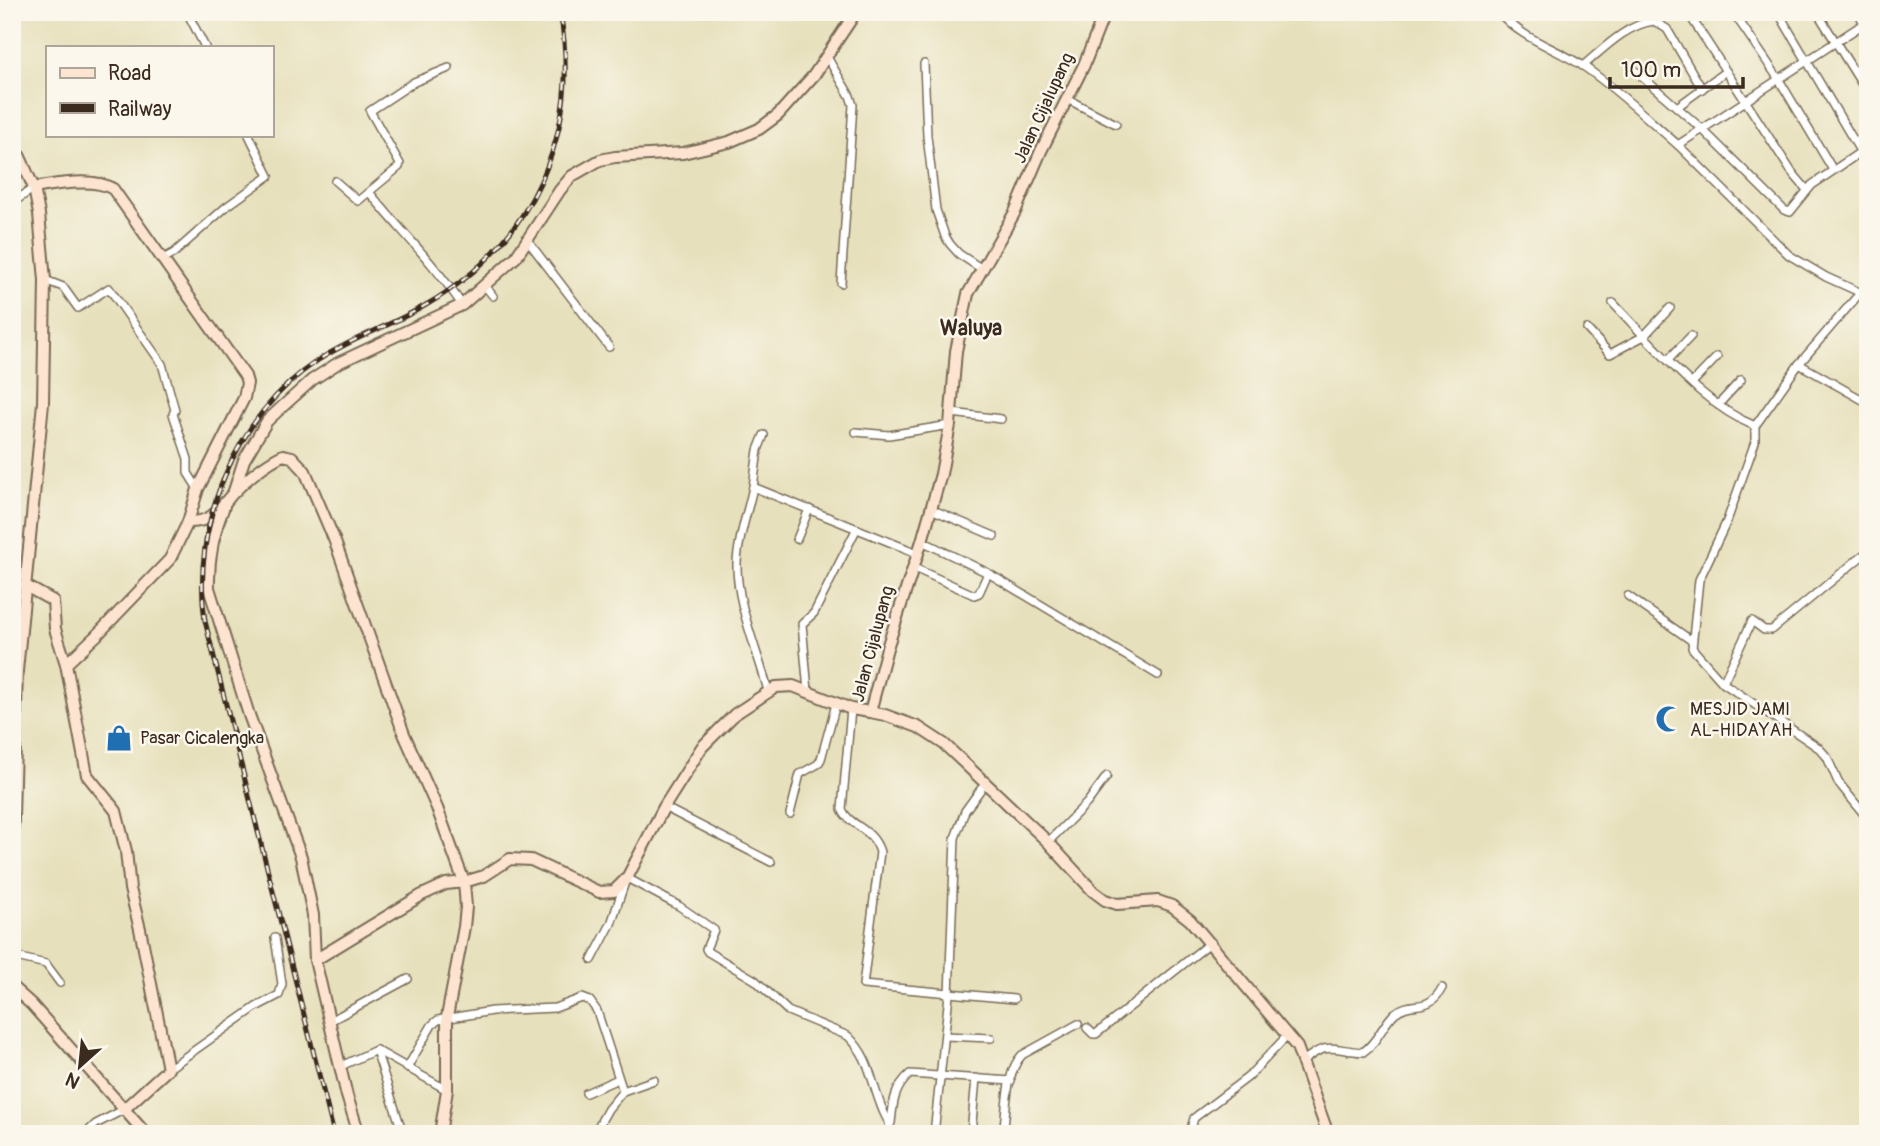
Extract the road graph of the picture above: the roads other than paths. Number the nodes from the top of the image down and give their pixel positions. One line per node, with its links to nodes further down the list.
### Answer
1 (201, 12): 12 (street)
2 (856, 12): 13 (street)
3 (1105, 12): 23 (street, Jalan Cijalupang)
4 (1499, 12): 16 (street)
5 (1733, 12): 20 (street)
6 (1778, 12): 14 (street)
7 (1818, 12): 11 (street)
8 (1858, 12): 10 (street)
9 (1692, 19): 19 (street)
10 (1867, 25): 11 (street)
11 (1835, 42): 14 (street); 22 (street)
12 (204, 46)
13 (827, 57): 38 (street); 42 (street)
14 (1806, 60): 20 (street); 31 (street)
15 (924, 64): 40 (street)
16 (1583, 66): 21 (street); 30 (street)
17 (449, 68): 36 (street)
18 (1633, 69): 25 (street)
19 (1726, 71): 21 (street); 24 (street)
20 (1778, 78): 24 (street); 32 (street)
21 (1702, 89): 25 (street)
22 (1868, 94)
23 (1067, 99): 26 (street); 40 (street, Jalan Cijalupang)
24 (1745, 101): 27 (street); 35 (street)
25 (1677, 107): 27 (street)
26 (1116, 124)
27 (1702, 129): 30 (street); 35 (street)
28 (249, 136): 39 (street)
29 (13, 143): 34 (street)
30 (1678, 145): 44 (street)
31 (1865, 149): 32 (street)
32 (1833, 170): 35 (street)
33 (335, 181): 36 (street)
34 (34, 187): 37 (street); 39 (street); 41 (street)
35 (1807, 190)
36 (369, 192): 47 (street)
37 (12, 203)
38 (528, 241): 43 (street); 52 (street)
39 (163, 259): 67 (street)
40 (982, 269): 60 (street, Jalan Cijalupang)
41 (46, 280): 67 (street); 81 (street)
42 (841, 283)
43 (485, 286): 45 (street); 47 (street)
44 (1864, 295): 55 (street)
45 (493, 296)
46 (1614, 303): 50 (street)
47 (462, 304): 68 (street)
48 (1670, 308): 50 (street)
49 (1587, 328): 50 (street)
50 (1644, 336): 54 (street)
51 (1691, 336): 54 (street)
52 (609, 347)
53 (1717, 357): 57 (street)
54 (1668, 360): 57 (street)
55 (1799, 364): 58 (street); 63 (street)
56 (1741, 380): 59 (street)
57 (1692, 383): 59 (street)
58 (1868, 403)
59 (1718, 405): 63 (street)
60 (952, 413): 61 (street); 62 (street, Jalan Cijalupang)
61 (1001, 419)
62 (950, 425): 64 (street); 71 (street, Jalan Cijalupang)
63 (1755, 426): 84 (street)
64 (856, 432)
65 (764, 435): 66 (street)
66 (753, 488): 70 (street); 88 (street)
67 (198, 489): 72 (street)
68 (234, 492): 69 (street); 103 (street)
69 (224, 505): 72 (street); 107 (street)
70 (809, 509): 73 (street); 75 (street)
71 (931, 509): 74 (street); 76 (street, Jalan Cijalupang)
72 (188, 522): 85 (street)
73 (856, 530): 78 (street); 89 (street)
74 (994, 536)
75 (797, 539)
76 (922, 541): 78 (street, Jalan Cijalupang); 80 (street)
77 (1868, 551): 87 (street)
78 (917, 553): 79 (street, Jalan Cijalupang)
79 (912, 567): 80 (street); 92 (street, Jalan Cijalupang)
80 (988, 573): 86 (street)
81 (24, 585): 83 (street); 85 (street)
82 (1628, 596): 84 (street)
83 (18, 605): 93 (street)
84 (1692, 641): 87 (street)
85 (66, 664): 126 (street)
86 (1158, 675)
87 (1723, 683): 98 (street)
88 (768, 691): 89 (street); 96 (street)
89 (808, 691): 90 (street)
90 (836, 704): 91 (street); 97 (street)
91 (851, 709): 92 (street); 113 (street)
92 (870, 712): 95 (street, Jalan Cijalupang)
93 (13, 733): 100 (street)
94 (1107, 776): 99 (street)
95 (986, 782): 99 (street, Jalan Cijalupang); 113 (street)
96 (664, 807): 101 (street); 102 (street)
97 (790, 814)
98 (1868, 818)
99 (1048, 842): 105 (street, Jalan Cijalupang)
100 (12, 854)
101 (771, 862)
102 (626, 880): 103 (street); 108 (street); 136 (street)
103 (464, 882): 107 (street); 115 (street)
104 (275, 938): 126 (street)
105 (1211, 942): 118 (street); 119 (street, Jalan Cijalupang)
106 (12, 956): 110 (street)
107 (315, 960): 116 (street)
108 (592, 960)
109 (408, 979): 116 (street)
110 (60, 983)
111 (12, 987): 135 (street)
112 (1442, 988): 123 (street)
113 (949, 995): 114 (street); 120 (street)
114 (1014, 999)
115 (447, 1017): 125 (street); 129 (street); 132 (street)
116 (330, 1021): 124 (street)
117 (1078, 1024): 131 (street)
118 (1087, 1028)
119 (1288, 1035): 123 (street, Jalan Cijalupang); 147 (street)
120 (945, 1036): 121 (street); 127 (street)
121 (991, 1038)
122 (376, 1050): 124 (street); 125 (street); 140 (street)
123 (1301, 1063): 148 (street, Jalan Cijalupang)
124 (341, 1066): 139 (street)
125 (407, 1068): 132 (street)
126 (168, 1069): 135 (street)
127 (941, 1074): 128 (street); 136 (street); 144 (street)
128 (976, 1078): 131 (street); 145 (street)
129 (618, 1079): 133 (street); 134 (street)
130 (654, 1080): 133 (street)
131 (1010, 1081): 146 (street)
132 (447, 1090): 141 (street)
133 (623, 1091): 142 (street)
134 (586, 1093)
135 (123, 1110): 137 (street); 138 (street)
136 (891, 1123): 143 (street)
137 (85, 1134)
138 (146, 1134)
139 (359, 1134)
140 (403, 1134)
141 (440, 1134)
142 (594, 1134)
143 (890, 1134)
144 (934, 1134)
145 (971, 1134)
146 (1003, 1134)
147 (1196, 1134)
148 (1328, 1134)

